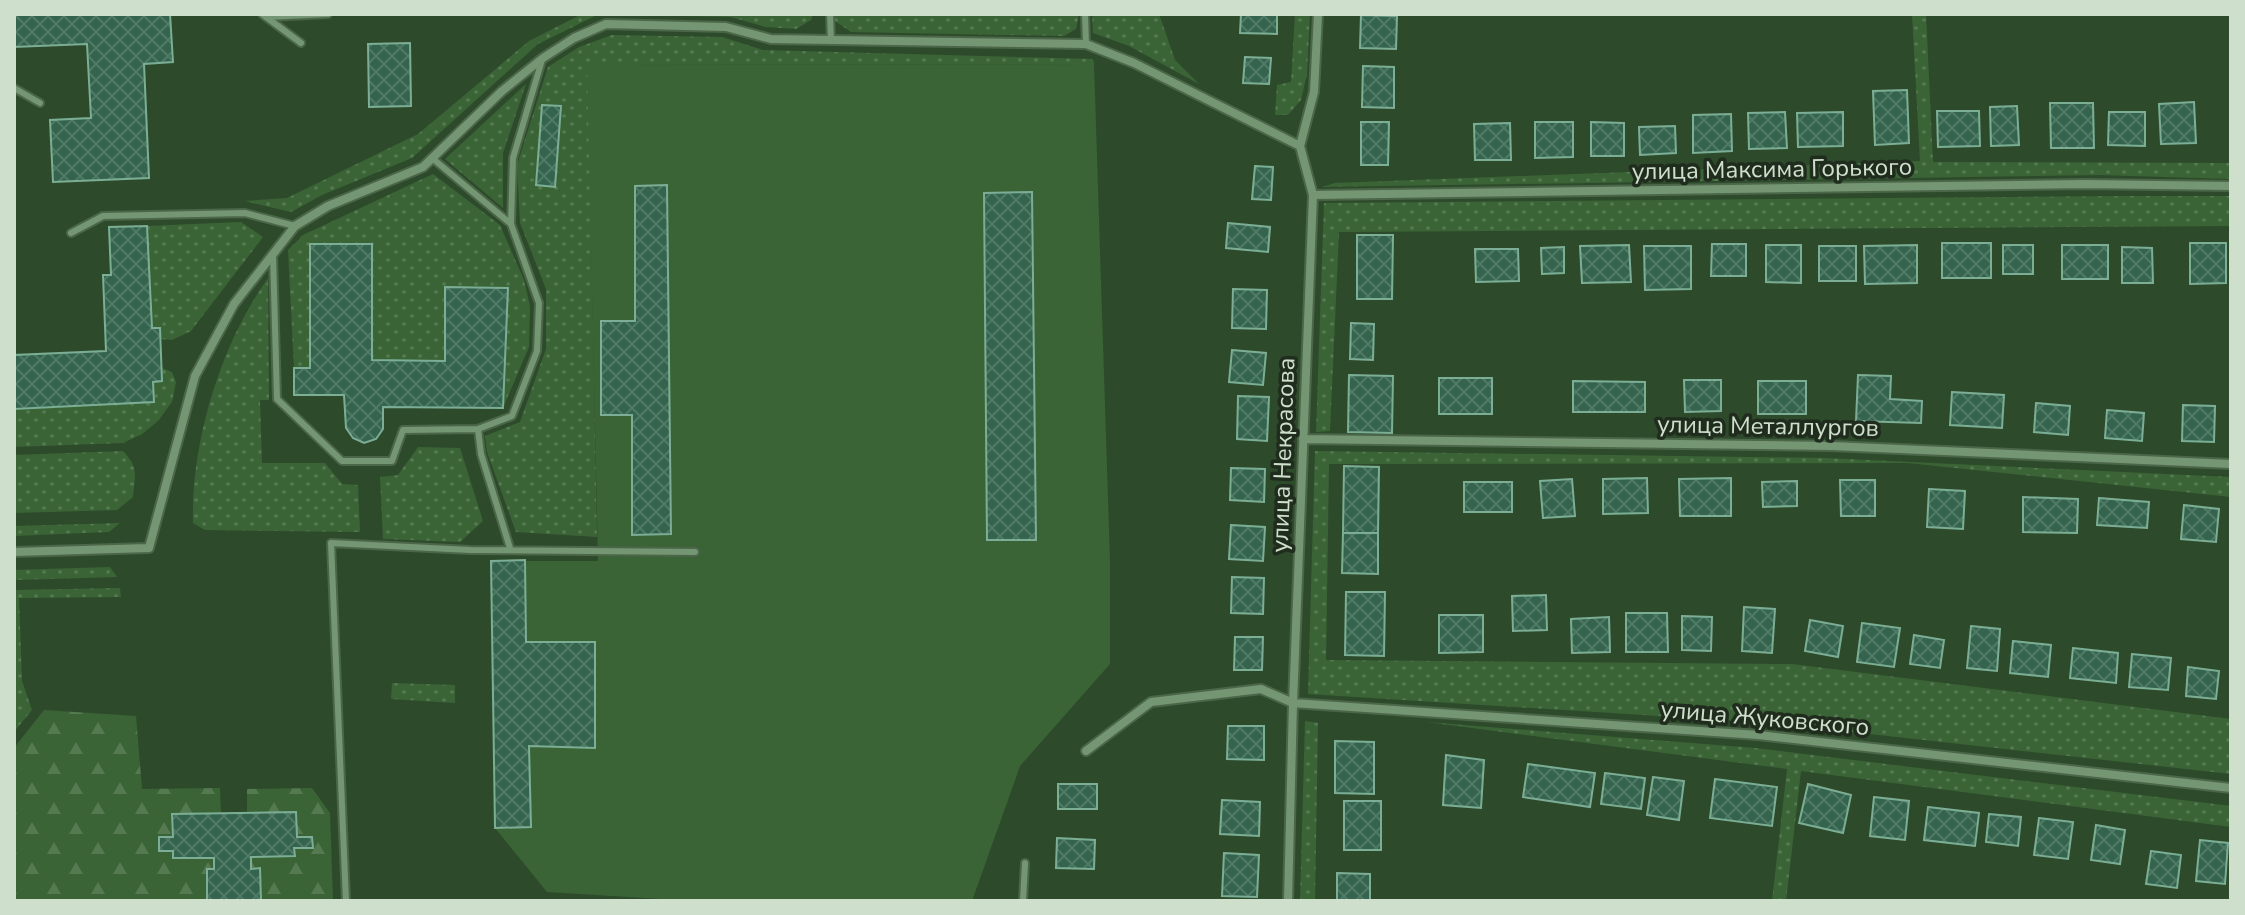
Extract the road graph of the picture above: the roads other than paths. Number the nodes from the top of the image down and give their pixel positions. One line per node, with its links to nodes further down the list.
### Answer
1 (328, 14): 5 (lane)
2 (830, 14): 6 (lane)
3 (1085, 14): 8 (lane)
4 (1318, 14): 12 (street, улица Некрасова)
5 (264, 16): 7 (lane)
6 (831, 41): 8 (street); 9 (street)
7 (301, 43)
8 (1086, 44): 12 (street)
9 (543, 58): 13 (street); 16 (lane)
10 (14, 88): 11 (lane)
11 (40, 103)
12 (1300, 146): 15 (street, улица Некрасова)
13 (432, 158): 16 (lane); 17 (street)
14 (2231, 186): 15 (street, улица Максима Горького)
15 (1313, 195): 21 (street, улица Некрасова)
16 (511, 224): 20 (lane)
17 (295, 226): 18 (lane); 19 (street)
18 (71, 233)
19 (273, 252): 20 (lane); 24 (street)
20 (478, 429): 23 (lane)
21 (1303, 439): 22 (street, улица Металлургов); 26 (street, улица Некрасова)
22 (2231, 464)
23 (510, 548): 25 (lane); 30 (lane)
24 (14, 552)
25 (695, 552)
26 (1293, 703): 27 (street, улица Жуковского); 28 (street, улица Жуковского); 32 (street, улица Некрасова)
27 (1086, 751)
28 (2231, 788)
29 (1025, 863): 31 (lane)
30 (346, 901)
31 (1023, 901)
32 (1288, 901)

